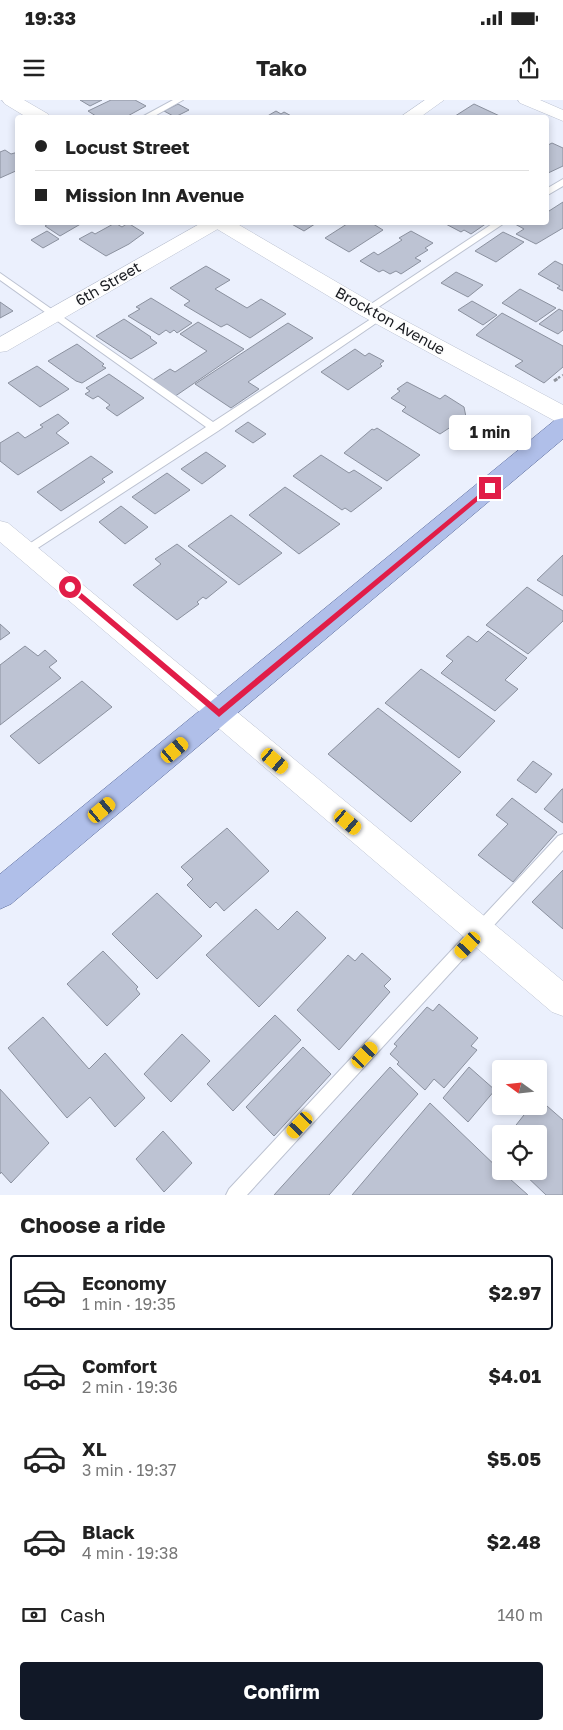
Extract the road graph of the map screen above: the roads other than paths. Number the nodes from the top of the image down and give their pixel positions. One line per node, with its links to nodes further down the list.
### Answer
1 (12, 100): 5 (street)
2 (179, 100): 6 (lane)
3 (436, 100): 7 (street)
4 (526, 100): 8 (street)
5 (37, 115)
6 (150, 115)
7 (412, 115)
8 (563, 116)
9 (563, 182): 10 (lane)
10 (549, 191)
11 (213, 225): 15 (street, 6th Street)
12 (223, 225): 16 (street, Brockton Avenue)
13 (498, 225): 16 (lane)
14 (0, 276): 15 (lane)
15 (56, 314): 17 (street, 6th Street); 20 (lane)
16 (374, 314): 18 (street, Brockton Avenue); 20 (lane)
17 (0, 346)
18 (563, 416)
19 (563, 426): 23 (main road)
20 (214, 428): 22 (lane)
21 (0, 529): 22 (street)
22 (27, 551): 23 (street)
23 (219, 714): 25 (main road); 26 (street)
24 (563, 840): 26 (lane)
25 (0, 894)
26 (480, 932): 27 (street); 28 (lane)
27 (563, 1001)
28 (235, 1195)

